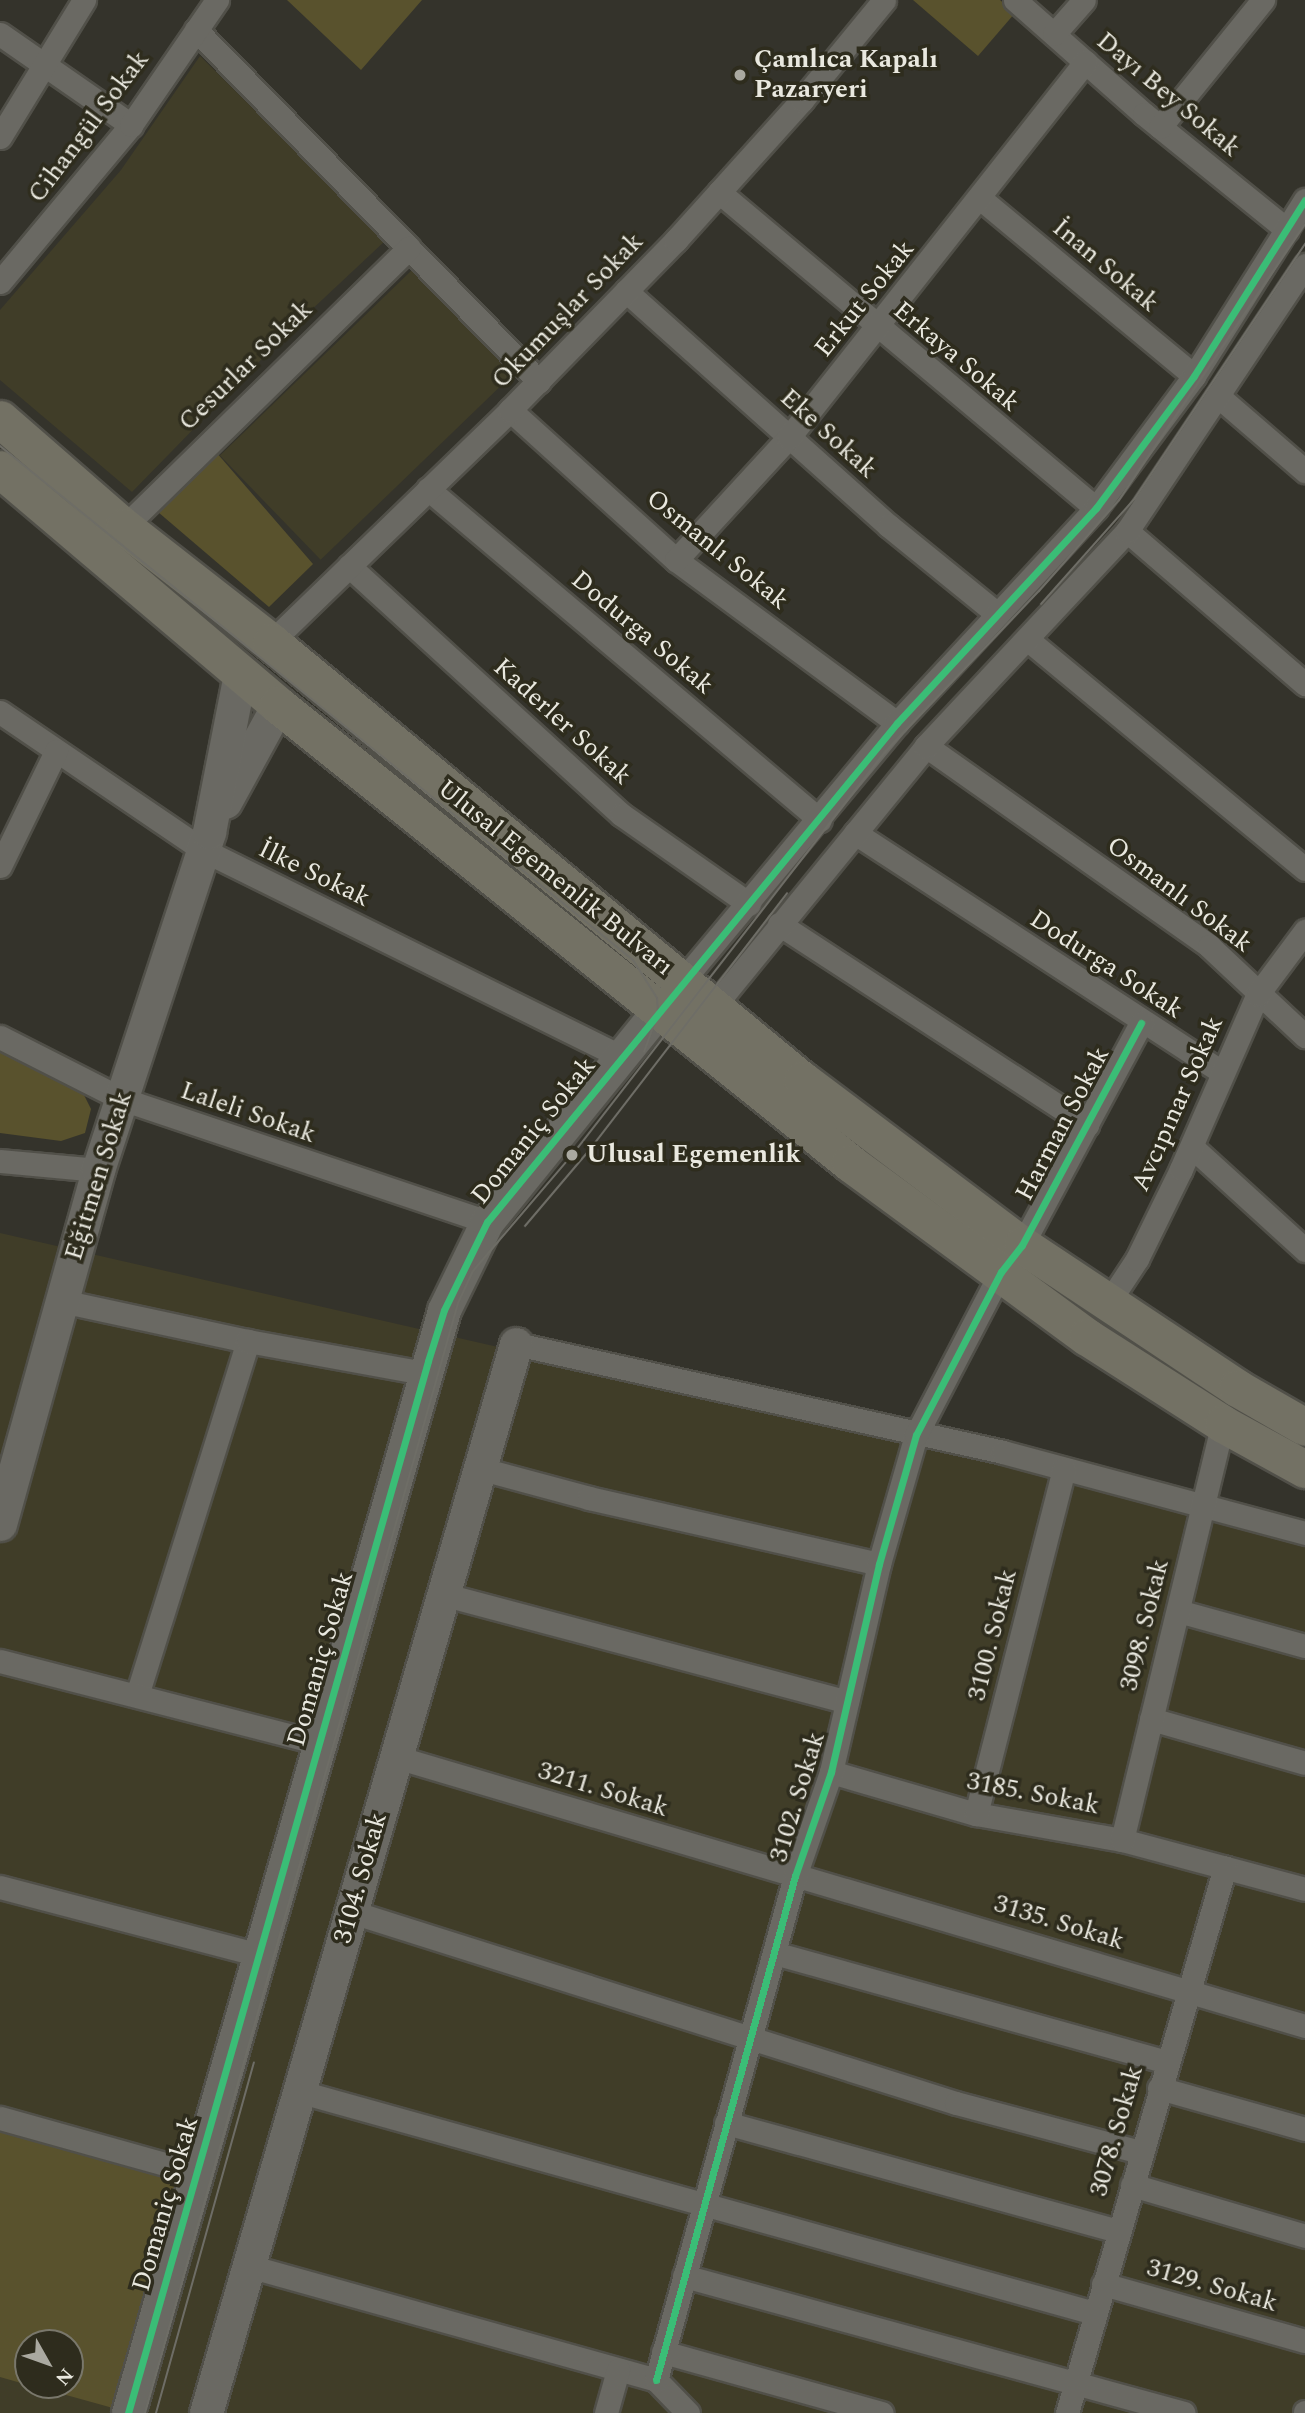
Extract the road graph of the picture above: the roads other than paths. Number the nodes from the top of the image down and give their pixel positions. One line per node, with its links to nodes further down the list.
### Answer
1 (84, 0): 11 (street)
2 (217, 0): 7 (street, Cihangül Sokak)
3 (884, 0): 15 (street, Okumuşlar Sokak)
4 (1015, 0): 9 (street, Dayı Bey Sokak)
5 (1084, 0): 9 (street)
6 (1262, 0): 13 (street)
7 (196, 30): 12 (street, Cihangül Sokak); 19 (street)
8 (0, 34): 11 (street)
9 (1054, 34): 10 (street, Dayı Bey Sokak)
10 (1085, 62): 13 (street, Dayı Bey Sokak); 16 (street, Erkut Sokak)
11 (45, 66): 12 (street); 14 (street)
12 (131, 125): 21 (street, Cihangül Sokak)
13 (1160, 127): 18 (street, Dayı Bey Sokak)
14 (0, 137)
15 (719, 192): 22 (street, Okumuşlar Sokak); 23 (street, Erkaya Sokak)
16 (981, 198): 23 (street, Erkut Sokak); 24 (street, İnan Sokak)
17 (1305, 200): 18 (street)
18 (1287, 230): 24 (street)
19 (409, 248): 25 (street); 34 (street, Cesurlar Sokak)
20 (1305, 265): 26 (street)
21 (0, 282)
22 (626, 291): 25 (street, Okumuşlar Sokak); 29 (street, Eke Sokak)
23 (878, 328): 29 (street, Erkut Sokak); 33 (street, Erkaya Sokak)
24 (1194, 376): 33 (street)
25 (539, 382): 27 (street, Okumuşlar Sokak)
26 (1218, 396): 31 (street); 35 (street)
27 (510, 410): 32 (street, Okumuşlar Sokak); 36 (street, Osmanlı Sokak)
28 (0, 419): 34 (main road, Ulusal Egemenlik Bulvarı)
29 (789, 437): 36 (street, Erkut Sokak); 38 (street, Eke Sokak)
30 (0, 469): 41 (main road, Ulusal Egemenlik Bulvarı)
31 (1305, 471)
32 (428, 489): 37 (street, Okumuşlar Sokak); 48 (street, Dodurga Sokak)
33 (1096, 508): 38 (street)
34 (124, 527): 40 (main road, Ulusal Egemenlik Bulvarı)
35 (1127, 531): 39 (street); 42 (street)
36 (676, 560): 45 (street, Osmanlı Sokak)
37 (349, 566): 40 (street, Okumuşlar Sokak); 53 (street, Kaderler Sokak)
38 (996, 613): 45 (street)
39 (1027, 639): 46 (street); 52 (street)
40 (271, 642): 56 (main road, Ulusal Egemenlik Bulvarı)
41 (240, 674): 43 (main road, Ulusal Egemenlik Bulvarı); 50 (street, Eğitmen Sokak)
42 (1305, 684)
43 (278, 705): 50 (street, Eğitmen Sokak); 59 (main road, Ulusal Egemenlik Bulvarı)
44 (0, 712): 47 (street, İlke Sokak)
45 (897, 723): 48 (street)
46 (926, 746): 49 (street); 57 (street, Osmanlı Sokak)
47 (56, 751): 50 (street, İlke Sokak); 51 (street)
48 (820, 820): 53 (street)
49 (855, 833): 54 (street); 60 (street, Dodurga Sokak)
50 (206, 841): 64 (street, İlke Sokak); 66 (street, Eğitmen Sokak)
51 (0, 866)
52 (1305, 869)
53 (749, 904): 56 (street)
54 (779, 924): 58 (street); 67 (street)
55 (1305, 931): 57 (street, Avcıpınar Sokak)
56 (683, 980): 58 (main road, Ulusal Egemenlik Bulvarı); 59 (street, Domaniç Sokak)
57 (1258, 994): 61 (street, Osmanlı Sokak); 65 (street, Avcıpınar Sokak)
58 (713, 1007): 63 (street); 73 (main road, Ulusal Egemenlik Bulvarı)
59 (658, 1013): 63 (main road, Ulusal Egemenlik Bulvarı); 64 (street, Domaniç Sokak)
60 (1141, 1023): 65 (street, Dodurga Sokak); 67 (street, Harman Sokak)
61 (1305, 1036)
62 (0, 1037): 66 (street, Laleli Sokak)
63 (690, 1039): 73 (main road, Ulusal Egemenlik Bulvarı)
64 (621, 1057): 71 (street, Domaniç Sokak)
65 (1223, 1073): 68 (street, Avcıpınar Sokak)
66 (122, 1099): 70 (street, Eğitmen Sokak); 71 (street, Laleli Sokak)
67 (1087, 1125): 73 (street, Harman Sokak)
68 (1192, 1147): 72 (street); 75 (street, Avcıpınar Sokak)
69 (0, 1161): 70 (street)
70 (98, 1170): 74 (street, Eğitmen Sokak)
71 (486, 1222): 78 (street, Domaniç Sokak)
72 (1305, 1250)
73 (1012, 1258): 75 (main road, Ulusal Egemenlik Bulvarı); 79 (main road, Ulusal Egemenlik Bulvarı); 81 (street, 3102. Sokak)
74 (61, 1301): 76 (street); 86 (street, Eğitmen Sokak)
75 (1108, 1303): 80 (main road, Ulusal Egemenlik Bulvarı)
76 (248, 1341): 78 (street); 93 (street)
77 (516, 1344): 81 (street); 82 (street, 3104. Sokak)
78 (424, 1373): 96 (street, Domaniç Sokak)
79 (1223, 1424): 84 (main road, Ulusal Egemenlik Bulvarı); 85 (street, 3098. Sokak)
80 (1305, 1427)
81 (916, 1435): 83 (street); 88 (street, 3102. Sokak)
82 (478, 1468): 88 (street); 89 (street, 3104. Sokak)
83 (1064, 1469): 85 (street); 100 (street, 3100. Sokak)
84 (1305, 1469)
85 (1202, 1508): 87 (street); 90 (street, 3098. Sokak)
86 (0, 1524)
87 (1305, 1533)
88 (879, 1564): 94 (street, 3102. Sokak)
89 (442, 1594): 94 (street); 97 (street, 3104. Sokak)
90 (1178, 1611): 91 (street); 95 (street, 3098. Sokak)
91 (1305, 1646)
92 (0, 1661): 93 (street)
93 (137, 1695): 96 (street)
94 (847, 1702): 99 (street, 3102. Sokak)
95 (1151, 1719): 98 (street); 101 (street, 3098. Sokak)
96 (319, 1743): 108 (street, Domaniç Sokak)
97 (396, 1757): 103 (street, 3211. Sokak); 106 (street, 3104. Sokak)
98 (1305, 1763)
99 (831, 1772): 100 (street, 3185. Sokak); 103 (street, 3102. Sokak)
100 (976, 1814): 101 (street, 3185. Sokak)
101 (1122, 1840): 102 (street, 3185. Sokak)
102 (1225, 1867): 105 (street, 3185. Sokak); 109 (street, 3078. Sokak)
103 (795, 1876): 107 (street, 3102. Sokak); 109 (street, 3135. Sokak)
104 (0, 1887): 108 (street)
105 (1305, 1889)
106 (352, 1912): 111 (street); 114 (street, 3104. Sokak)
107 (774, 1953): 111 (street, 3102. Sokak); 112 (street)
108 (260, 1955): 119 (street, Domaniç Sokak)
109 (1188, 1993): 110 (street, 3135. Sokak); 112 (street, 3078. Sokak)
110 (1305, 2026)
111 (750, 2040): 116 (street, 3102. Sokak); 118 (street)
112 (1166, 2062): 113 (street, 3078. Sokak)
113 (1159, 2088): 117 (street); 118 (street, 3078. Sokak)
114 (301, 2092): 121 (street); 124 (street, 3104. Sokak)
115 (0, 2118): 119 (street)
116 (726, 2123): 121 (street, 3102. Sokak); 122 (street)
117 (1305, 2129)
118 (1140, 2152): 120 (street, 3078. Sokak)
119 (197, 2173): 133 (street, Domaniç Sokak)
120 (1132, 2185): 122 (street, 3078. Sokak); 123 (street)
121 (704, 2204): 125 (street, 3102. Sokak); 127 (street)
122 (1117, 2231): 126 (street, 3078. Sokak)
123 (1305, 2236)
124 (252, 2267): 130 (street); 134 (street, 3104. Sokak)
125 (684, 2276): 129 (street, 3102. Sokak); 132 (street)
126 (1103, 2284): 127 (street, 3078. Sokak); 128 (street, 3129. Sokak)
127 (1094, 2313): 132 (street, 3078. Sokak)
128 (1305, 2341)
129 (663, 2352): 131 (street, 3102. Sokak); 137 (street)
130 (618, 2370): 131 (street); 135 (street)
131 (656, 2380): 136 (street)
132 (1076, 2382): 138 (street, 3078. Sokak); 139 (street)
133 (128, 2413)
134 (206, 2413)
135 (606, 2413)
136 (688, 2413)
137 (882, 2413)
138 (1067, 2413)
139 (1184, 2413)

